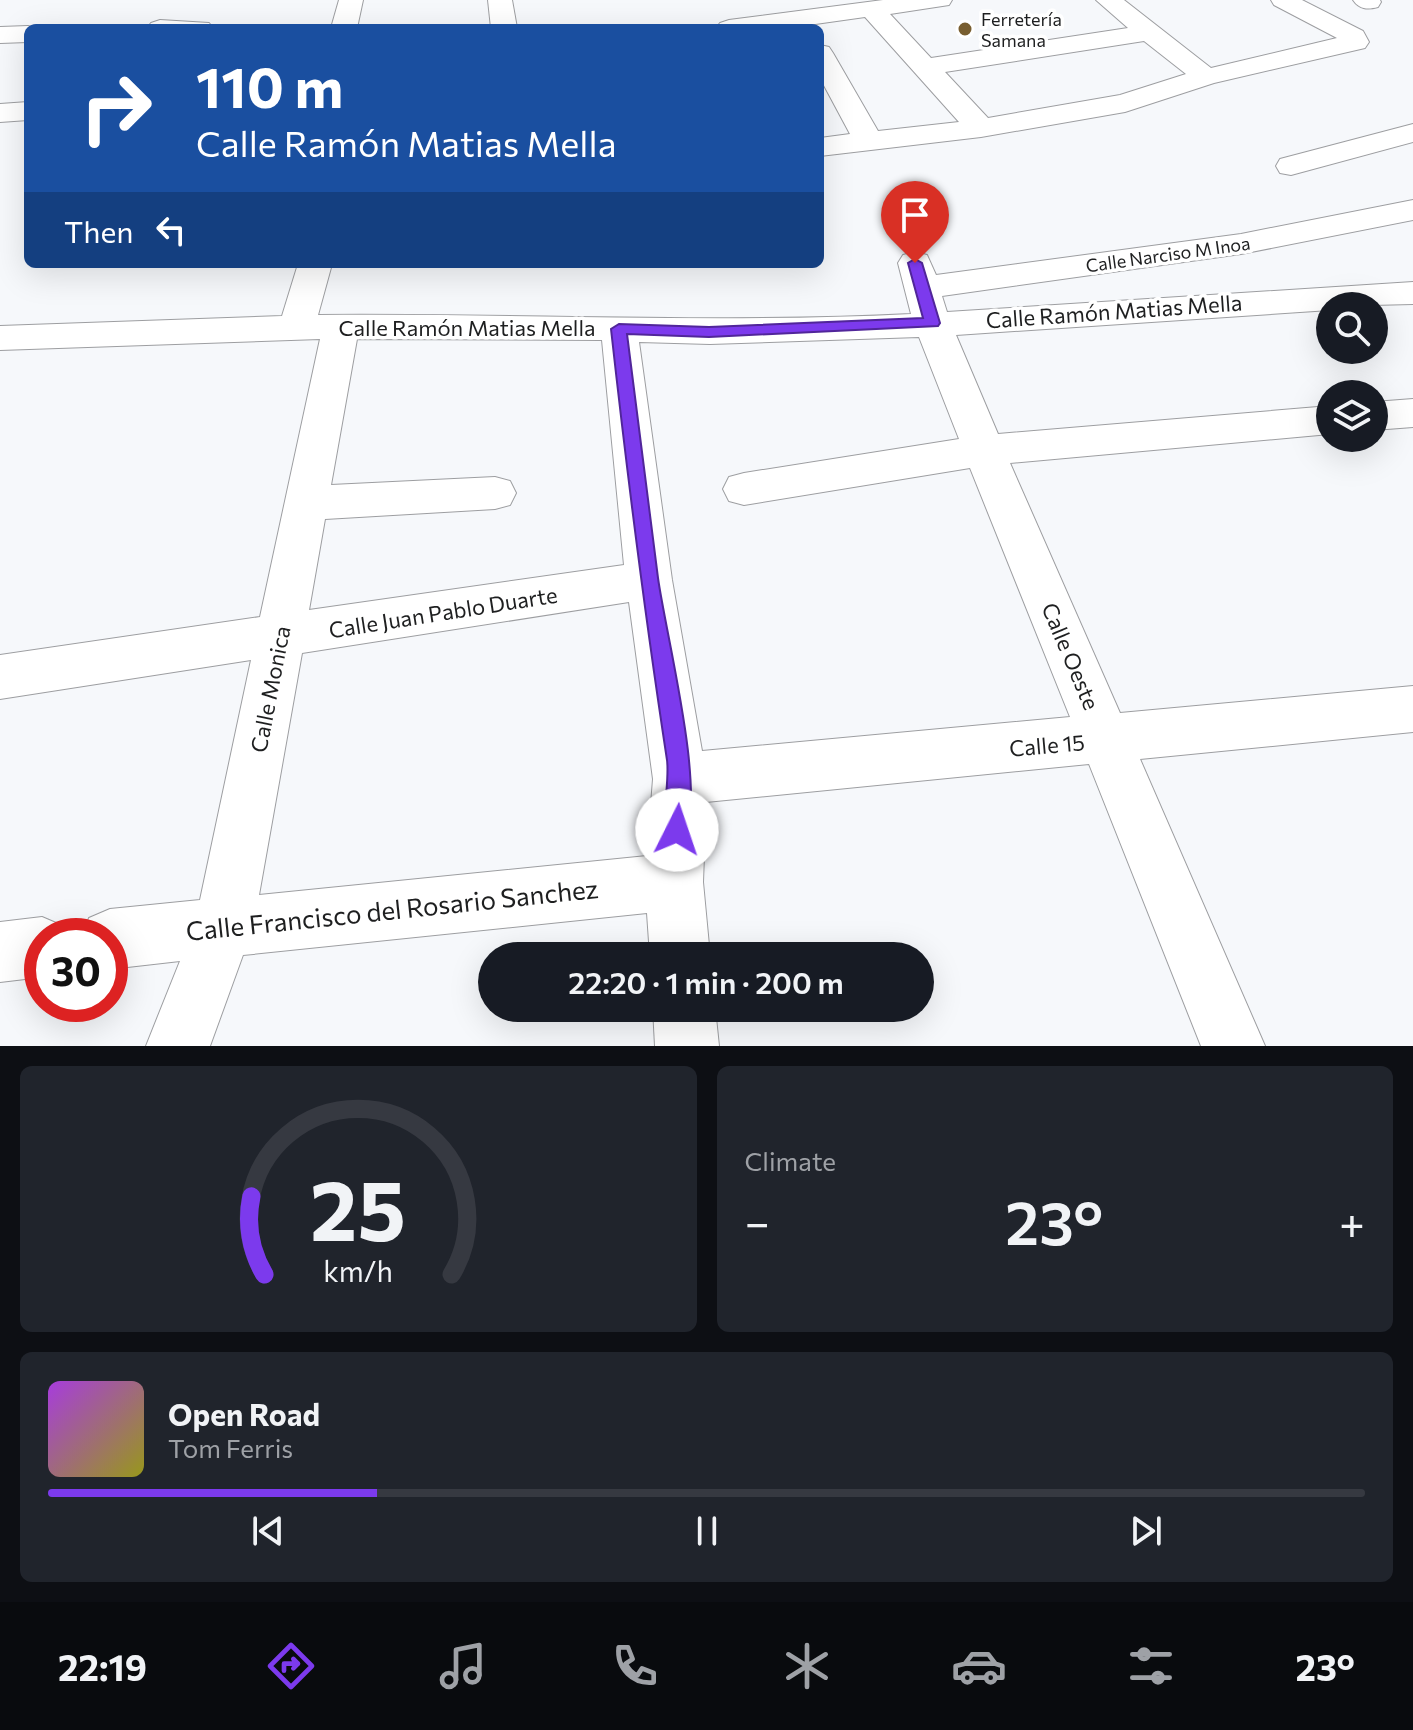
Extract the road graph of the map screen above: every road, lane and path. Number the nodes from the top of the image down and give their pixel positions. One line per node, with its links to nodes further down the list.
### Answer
1 (351, 0): 8 (street)
2 (500, 0): 9 (street)
3 (940, 0): 6 (street)
4 (1108, 0): 10 (street)
5 (1283, 0): 15 (street)
6 (871, 9): 7 (street); 14 (street)
7 (804, 23)
8 (345, 24)
9 (503, 24)
10 (1147, 33): 14 (street); 15 (street)
11 (24, 34): 12 (street)
12 (0, 35)
13 (824, 60): 20 (street)
14 (927, 67): 18 (street)
15 (1206, 77): 18 (street)
16 (24, 111): 17 (street)
17 (0, 113)
18 (981, 128): 20 (street)
19 (1413, 133): 22 (street)
20 (869, 141): 21 (street)
21 (824, 147)
22 (1291, 166)
23 (1413, 210): 25 (street, Calle Narciso M Inoa)
24 (315, 268): 27 (street, Calle Monica)
25 (923, 291): 26 (street, Calle Ramón Matias Mella); 28 (street, Calle Ramón Matias Mella); 33 (street, Calle Oeste)
26 (1413, 293)
27 (319, 326): 28 (street, Calle Ramón Matias Mella); 29 (street, Calle Ramón Matias Mella); 36 (street, Calle Monica)
28 (619, 329): 37 (street)
29 (0, 338)
30 (1413, 413): 31 (street)
31 (1388, 415)
32 (1316, 421): 33 (street)
33 (984, 450): 34 (street); 41 (street, Calle Oeste)
34 (744, 489)
35 (495, 493): 36 (street)
36 (306, 503): 38 (street, Calle Monica)
37 (649, 580): 38 (street, Calle Juan Pablo Duarte); 42 (street)
38 (280, 637): 39 (street, Calle Juan Pablo Duarte); 44 (street, Calle Monica)
39 (0, 677)
40 (1413, 709): 41 (street, Calle 15)
41 (1106, 740): 42 (street, Calle 15); 52 (street, Calle Oeste)
42 (680, 779): 43 (street)
43 (674, 882): 44 (street, Calle Francisco del Rosario Sanchez); 46 (street)
44 (224, 925): 45 (street, Calle Francisco del Rosario Sanchez); 50 (street, Calle Monica)
45 (128, 937)
46 (679, 942)
47 (24, 949): 48 (street)
48 (0, 952)
49 (685, 1022): 51 (street)
50 (178, 1046)
51 (687, 1046)
52 (1233, 1046)

